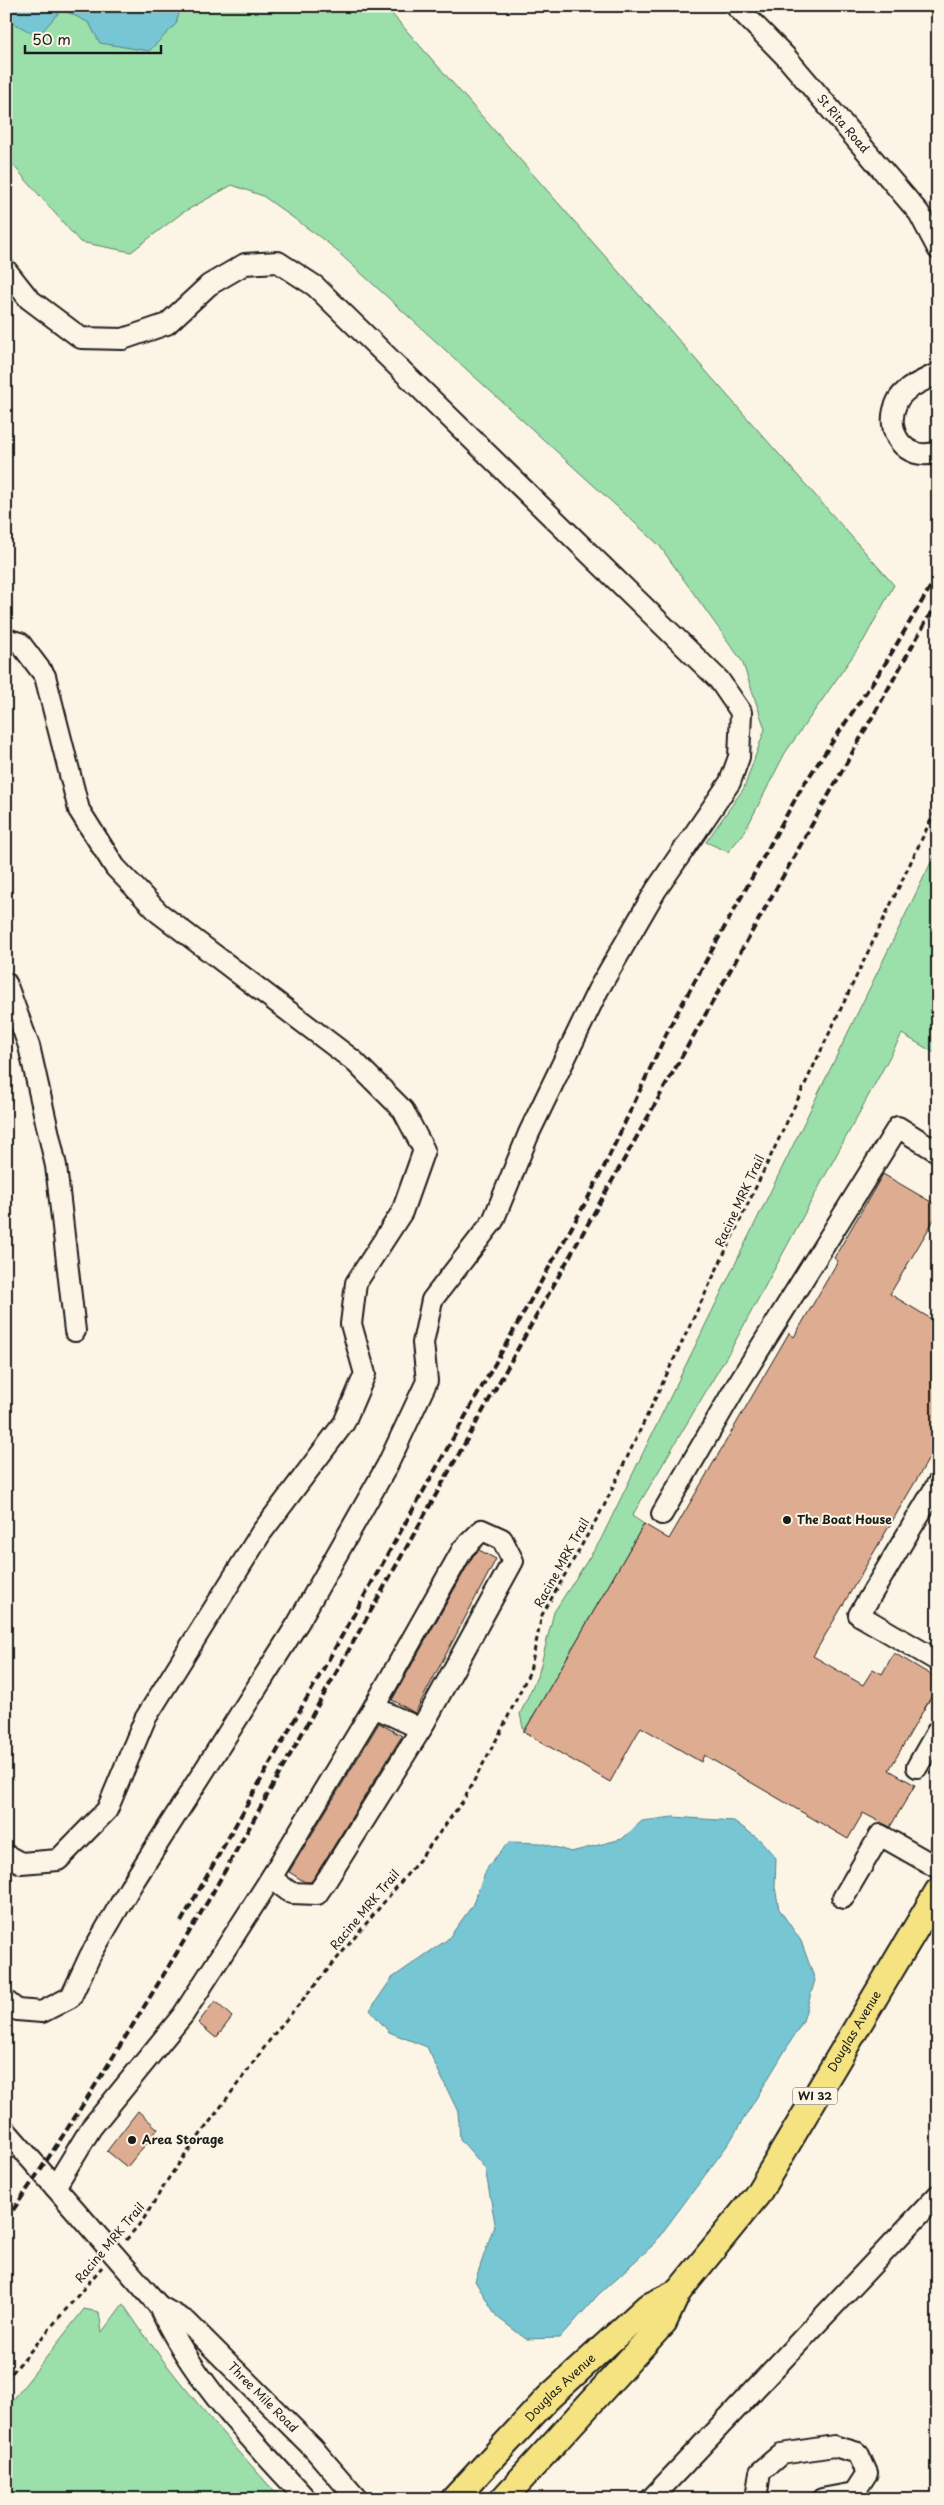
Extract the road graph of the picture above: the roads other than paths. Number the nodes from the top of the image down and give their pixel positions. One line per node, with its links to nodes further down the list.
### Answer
1 (736, 6): 2 (street, St Rita Road)
2 (938, 249)
3 (6, 270): 22 (street)
4 (938, 373): 5 (street)
5 (938, 452)
6 (6, 639): 17 (street)
7 (6, 983): 9 (street)
8 (938, 1152): 11 (street)
9 (74, 1331)
10 (938, 1483): 12 (street)
11 (662, 1514)
12 (938, 1661)
13 (374, 1706): 14 (street); 14 (street); 19 (street)
14 (421, 1729): 19 (street)
15 (938, 1730): 16 (street)
16 (917, 1767)
17 (6, 1856)
18 (938, 1868): 21 (street)
19 (271, 1878): 24 (street)
20 (938, 1891): 26 (main road, Douglas Avenue / WI 32)
21 (843, 1898)
22 (6, 2001)
23 (6, 2131): 24 (street, Three Mile Road)
24 (55, 2187): 27 (street, Three Mile Road)
25 (938, 2196): 32 (street)
26 (678, 2292): 30 (main road, Douglas Avenue / WI 32); 31 (main road, Douglas Avenue / WI 32)
27 (159, 2306): 28 (street, Three Mile Road); 29 (street, Three Mile Road)
28 (306, 2499)
29 (357, 2499)
30 (454, 2499)
31 (503, 2499)
32 (651, 2499)
33 (756, 2499): 34 (street)
34 (822, 2499)

